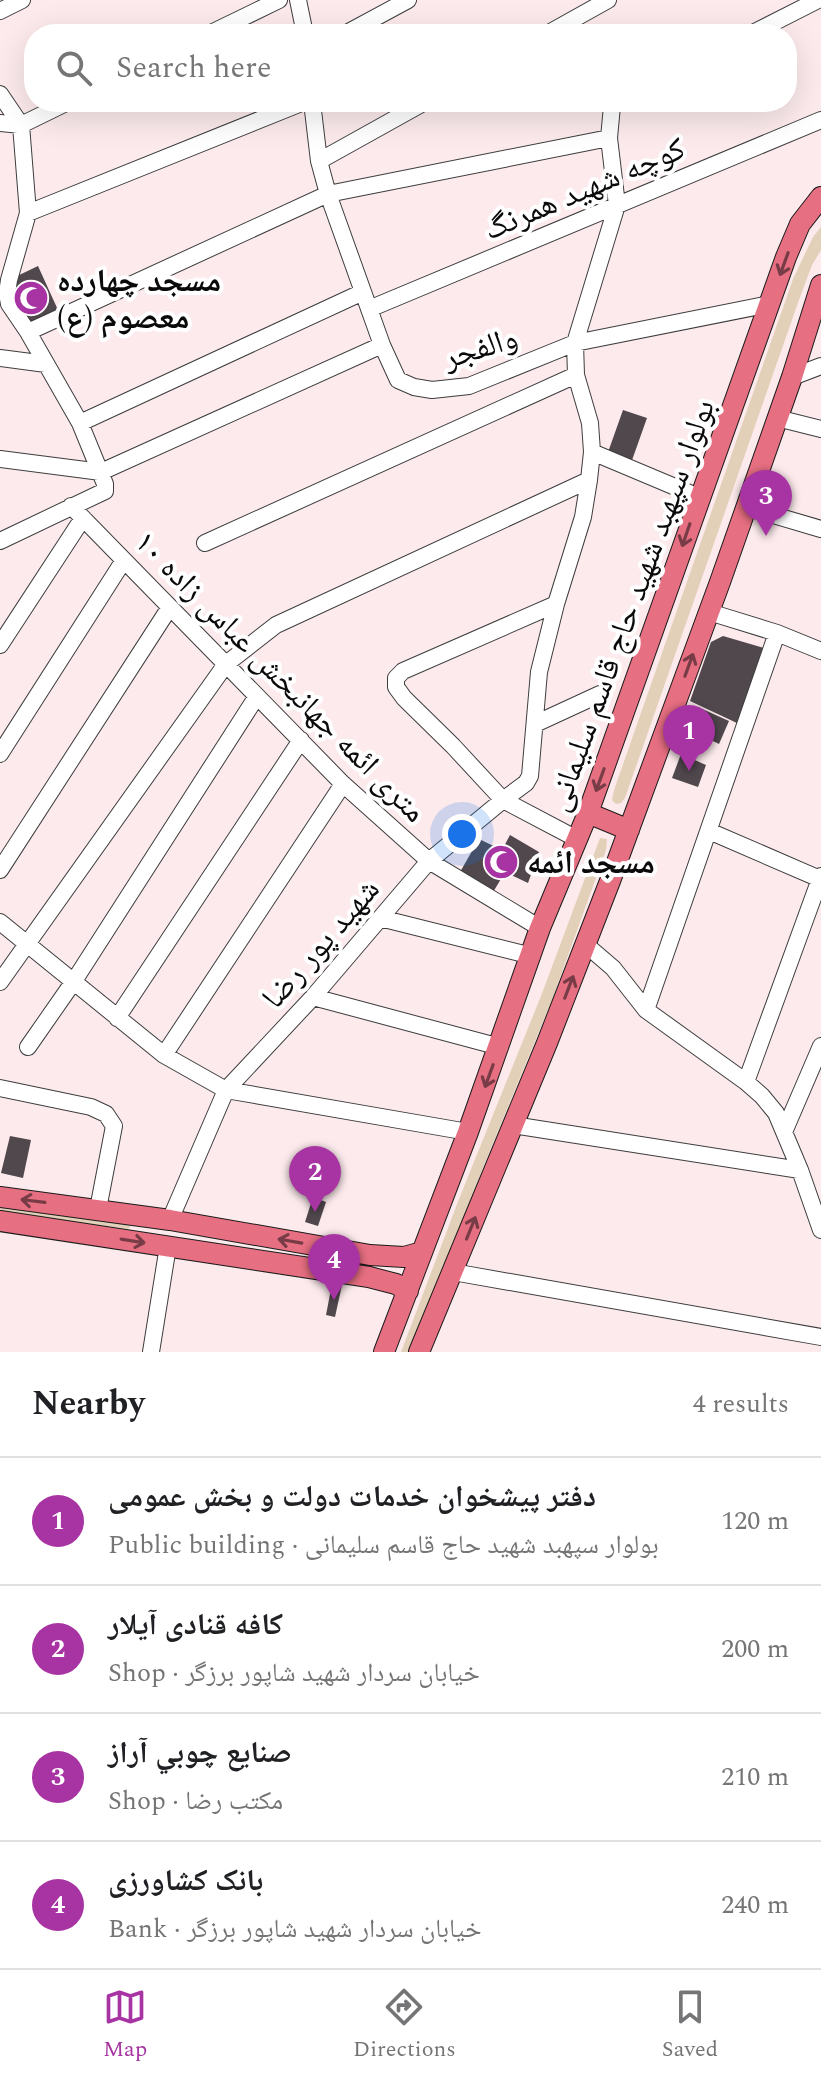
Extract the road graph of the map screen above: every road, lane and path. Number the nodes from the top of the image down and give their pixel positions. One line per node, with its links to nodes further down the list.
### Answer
1 (22, 0): 7 (street)
2 (279, 0): 8 (street)
3 (298, 0): 9 (street)
4 (408, 0): 10 (street)
5 (608, 0): 11 (street)
6 (818, 0): 12 (street)
7 (0, 11)
8 (230, 24)
9 (303, 24)
10 (364, 24)
11 (565, 24)
12 (771, 24)
13 (0, 94): 21 (street)
14 (48, 112): 21 (street)
15 (279, 112): 27 (street)
16 (313, 112): 23 (street, والفجر)
17 (407, 112): 23 (street)
18 (611, 112): 22 (street)
19 (821, 120): 26 (street, کوچه شهید همرنگ)
20 (0, 123): 21 (street)
21 (21, 125): 27 (street)
22 (609, 138): 24 (street); 26 (street)
23 (319, 161): 24 (street, والفجر)
24 (328, 194): 31 (street, والفجر); 34 (street)
25 (821, 197): 32 (main road, بولوار سپهبد شهید حاج قاسم سلیمانی, one-way to 32)
26 (617, 205): 33 (street, کوچه شهید همرنگ); 35 (street, شهید پور رضا)
27 (28, 213): 29 (street)
28 (0, 250): 29 (street)
29 (18, 251): 34 (street)
30 (821, 285): 41 (main road)
31 (363, 292): 33 (street, والفجر); 43 (street)
32 (770, 304): 35 (street, والفجر); 49 (main road, بولوار سپهبد شهید حاج قاسم سلیمانی)
33 (369, 309): 36 (street, والفجر)
34 (28, 332): 38 (street)
35 (575, 343): 36 (street, والفجر); 40 (street, شهید پور رضا)
36 (382, 345): 47 (street)
37 (0, 358): 38 (street)
38 (46, 364): 43 (street)
39 (821, 366): 41 (street)
40 (576, 375): 45 (street, شهید پور رضا); 54 (street)
41 (792, 377): 42 (main road)
42 (777, 418): 44 (street); 50 (main road)
43 (80, 423): 47 (street)
44 (821, 429)
45 (592, 452): 48 (street, شهید پور رضا); 49 (street)
46 (0, 459): 47 (street)
47 (101, 472): 51 (street)
48 (589, 480): 56 (street, شهید پور رضا); 62 (street)
49 (699, 497): 70 (main road, بولوار سپهبد شهید حاج قاسم سلیمانی, one-way to 70)
50 (746, 507): 52 (street); 58 (main road)
51 (77, 512): 53 (street); 55 (street, ۱۰ متری ائمه جهانبخش عباس زاده); 60 (street)
52 (821, 529)
53 (0, 541)
54 (205, 543)
55 (124, 560): 57 (street, ۱۰ متری ائمه جهانبخش عباس زاده); 67 (street)
56 (556, 604): 65 (street, شهید پور رضا); 69 (street)
57 (170, 607): 62 (street, ۱۰ متری ائمه جهانبخش عباس زاده); 75 (street)
58 (709, 612): 59 (street); 71 (main road, one-way to 58)
59 (777, 633): 61 (street); 72 (street)
60 (0, 645)
61 (821, 651)
62 (226, 664): 64 (street, ۱۰ متری ائمه جهانبخش عباس زاده); 80 (street)
63 (600, 694): 65 (street)
64 (257, 696): 66 (street, ۱۰ متری ائمه جهانبخش عباس زاده); 83 (street)
65 (535, 724): 69 (street, شهید پور رضا)
66 (301, 740): 68 (street, ۱۰ متری ائمه جهانبخش عباس زاده); 87 (street)
67 (0, 754)
68 (343, 784): 74 (street, ۱۰ متری ائمه جهانبخش عباس زاده); 91 (street)
69 (503, 800): 73 (street); 74 (street, شهید پور رضا)
70 (588, 813): 71 (main road); 73 (main road, بولوار سپهبد شهید حاج قاسم سلیمانی)
71 (629, 830): 81 (main road)
72 (709, 831): 76 (street); 86 (street)
73 (577, 839): 79 (main road, بولوار سپهبد شهید حاج قاسم سلیمانی)
74 (429, 861): 77 (street, شهید پور رضا); 79 (street, ۱۰ متری ائمه جهانبخش عباس زاده)
75 (0, 870)
76 (820, 877): 92 (street)
77 (380, 918): 82 (street); 85 (street, شهید پور رضا)
78 (0, 922): 80 (street)
79 (540, 928): 82 (main road, بولوار سپهبد شهید حاج قاسم سلیمانی)
80 (26, 944): 83 (street); 84 (street)
81 (585, 944): 86 (street); 95 (main road, one-way to 81)
82 (532, 956): 90 (main road, بولوار سپهبد شهید حاج قاسم سلیمانی)
83 (74, 981): 87 (street); 89 (street)
84 (0, 982)
85 (313, 997): 90 (street); 94 (street, شهید پور رضا)
86 (646, 1010): 92 (street)
87 (117, 1018): 91 (street)
88 (821, 1046): 97 (street)
89 (28, 1047)
90 (500, 1047): 96 (main road, بولوار سپهبد شهید حاج قاسم سلیمانی, one-way to 96)
91 (164, 1055): 94 (street)
92 (746, 1082): 97 (street)
93 (0, 1088): 100 (street)
94 (226, 1090): 96 (street); 101 (street, شهید پور رضا)
95 (513, 1125): 98 (street); 107 (main road, one-way to 95)
96 (468, 1132): 105 (main road, بولوار سپهبد شهید حاج قاسم سلیمانی)
97 (784, 1132): 98 (street)
98 (800, 1170): 103 (street)
99 (0, 1197): 100 (main road, one-way to 99)
100 (98, 1209): 101 (main road)
101 (170, 1220): 104 (main road); 106 (main road, one-way to 101)
102 (0, 1221): 104 (main road, one-way to 104)
103 (821, 1230)
104 (168, 1246): 108 (main road); 111 (street)
105 (422, 1252): 106 (main road); 109 (main road, بولوار سپهبد شهید حاج قاسم سلیمانی)
106 (370, 1255): 108 (main road)
107 (453, 1272): 110 (street); 113 (main road)
108 (369, 1277): 109 (main road)
109 (408, 1291): 112 (main road, بولوار سپهبد شهید حاج قاسم سلیمانی)
110 (821, 1337)
111 (151, 1352)
112 (384, 1352)
113 (419, 1352)

